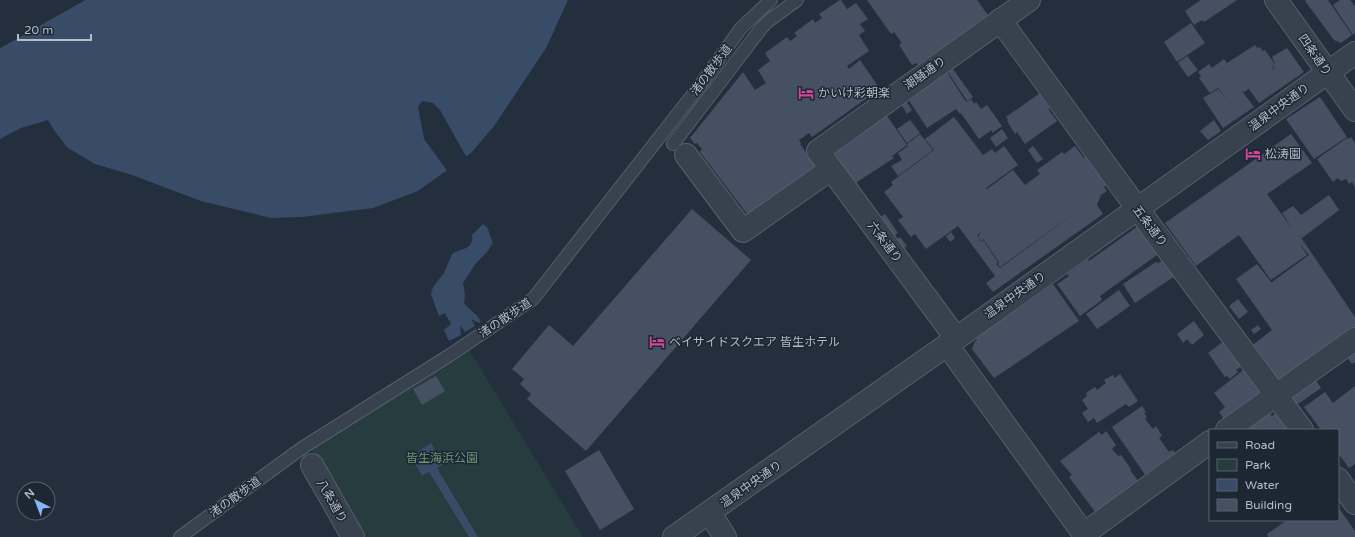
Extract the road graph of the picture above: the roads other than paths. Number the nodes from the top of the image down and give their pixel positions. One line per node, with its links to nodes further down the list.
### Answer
1 (770, 0): 9 (lane, 渚の散歩道)
2 (797, 0): 11 (lane)
3 (1029, 0): 5 (street, 潮騒通り)
4 (1276, 0): 7 (street, 四条通り)
5 (1000, 20): 10 (street, 潮騒通り); 13 (street, 五条通り)
6 (1355, 53): 7 (street, 温泉中央通り)
7 (1328, 72): 8 (street, 四条通り); 13 (street, 温泉中央通り)
8 (1355, 110)
9 (660, 136): 11 (lane); 20 (lane, 渚の散歩道)
10 (822, 147): 12 (street, 六条通り)
11 (679, 149): 12 (street)
12 (831, 169): 15 (street, 六条通り)
13 (1137, 208): 15 (street, 温泉中央通り); 16 (street, 五条通り)
14 (1355, 339): 16 (street)
15 (952, 341): 23 (street, 温泉中央通り); 24 (street, 六条通り)
16 (1276, 394): 17 (street); 18 (street, 五条通り)
17 (1228, 429)
18 (1301, 429)
19 (1209, 443): 24 (street)
20 (307, 457): 25 (lane, 渚の散歩道); 26 (street, 八条通り)
21 (1339, 480): 22 (street)
22 (1355, 503)
23 (710, 513): 27 (street, 温泉中央通り); 28 (street)
24 (1085, 536)
25 (180, 537)
26 (353, 537)
27 (674, 537)
28 (724, 537)

